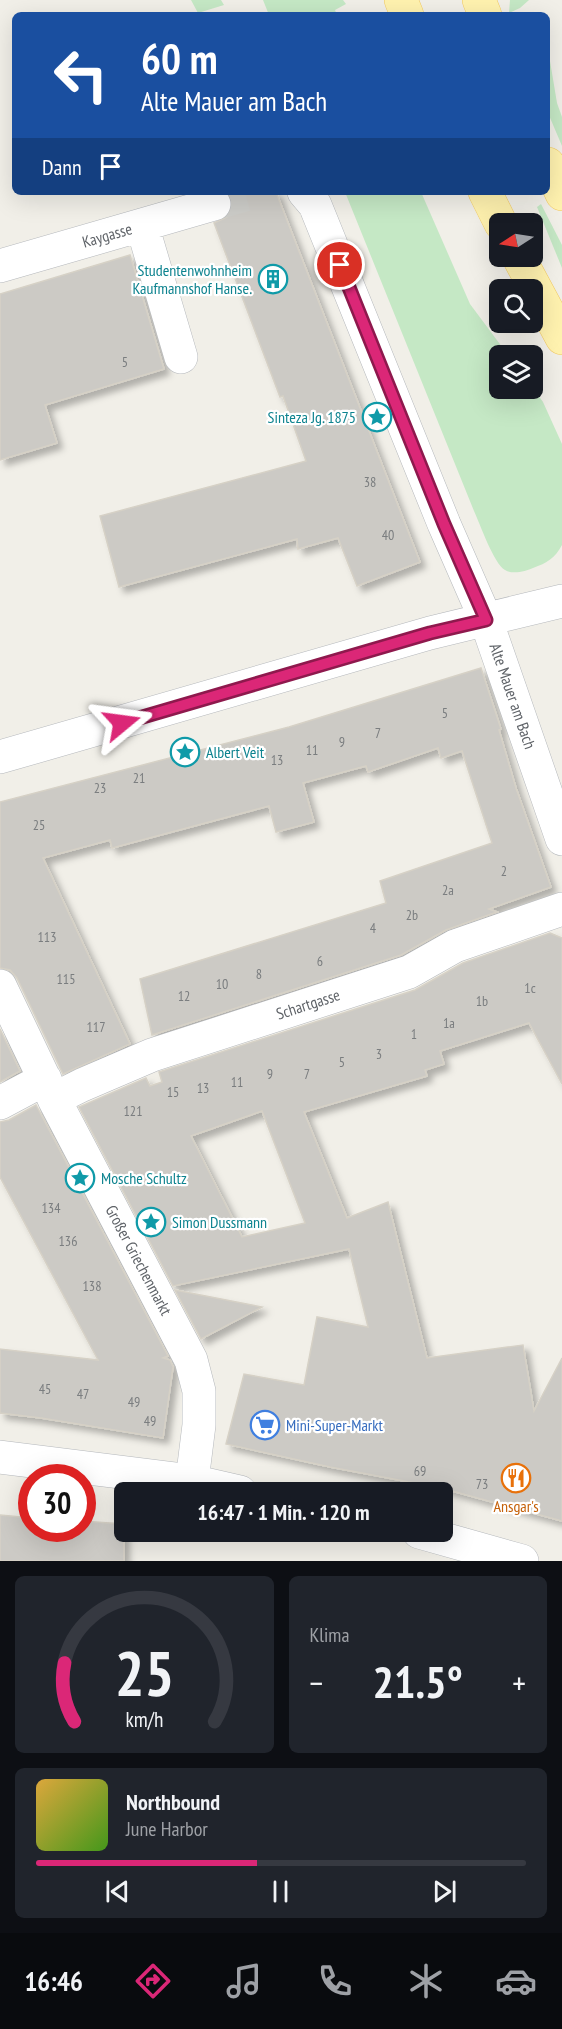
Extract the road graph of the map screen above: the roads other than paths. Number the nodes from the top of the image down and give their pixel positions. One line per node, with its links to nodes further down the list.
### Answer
1 (550, 168): 2 (main road)
2 (562, 194)
3 (307, 195): 12 (street, Alte Mauer am Bach)
4 (214, 204): 5 (street, Kaygasse)
5 (142, 225): 6 (street, Kaygasse); 9 (street)
6 (0, 267)
7 (525, 267): 8 (main road)
8 (562, 338)
9 (181, 357)
10 (562, 582): 11 (street)
11 (549, 603): 12 (street)
12 (486, 620): 13 (street); 14 (street, Alte Mauer am Bach)
13 (0, 757)
14 (562, 839)
15 (562, 909): 17 (street, Schartgasse)
16 (0, 986): 17 (street, Großer Griechenmarkt)
17 (50, 1089): 18 (street, Schartgasse); 20 (street, Großer Griechenmarkt)
18 (0, 1103)
19 (0, 1457): 20 (street)
20 (192, 1481): 21 (street)
21 (196, 1482)
22 (453, 1542): 23 (street)
23 (522, 1561)

